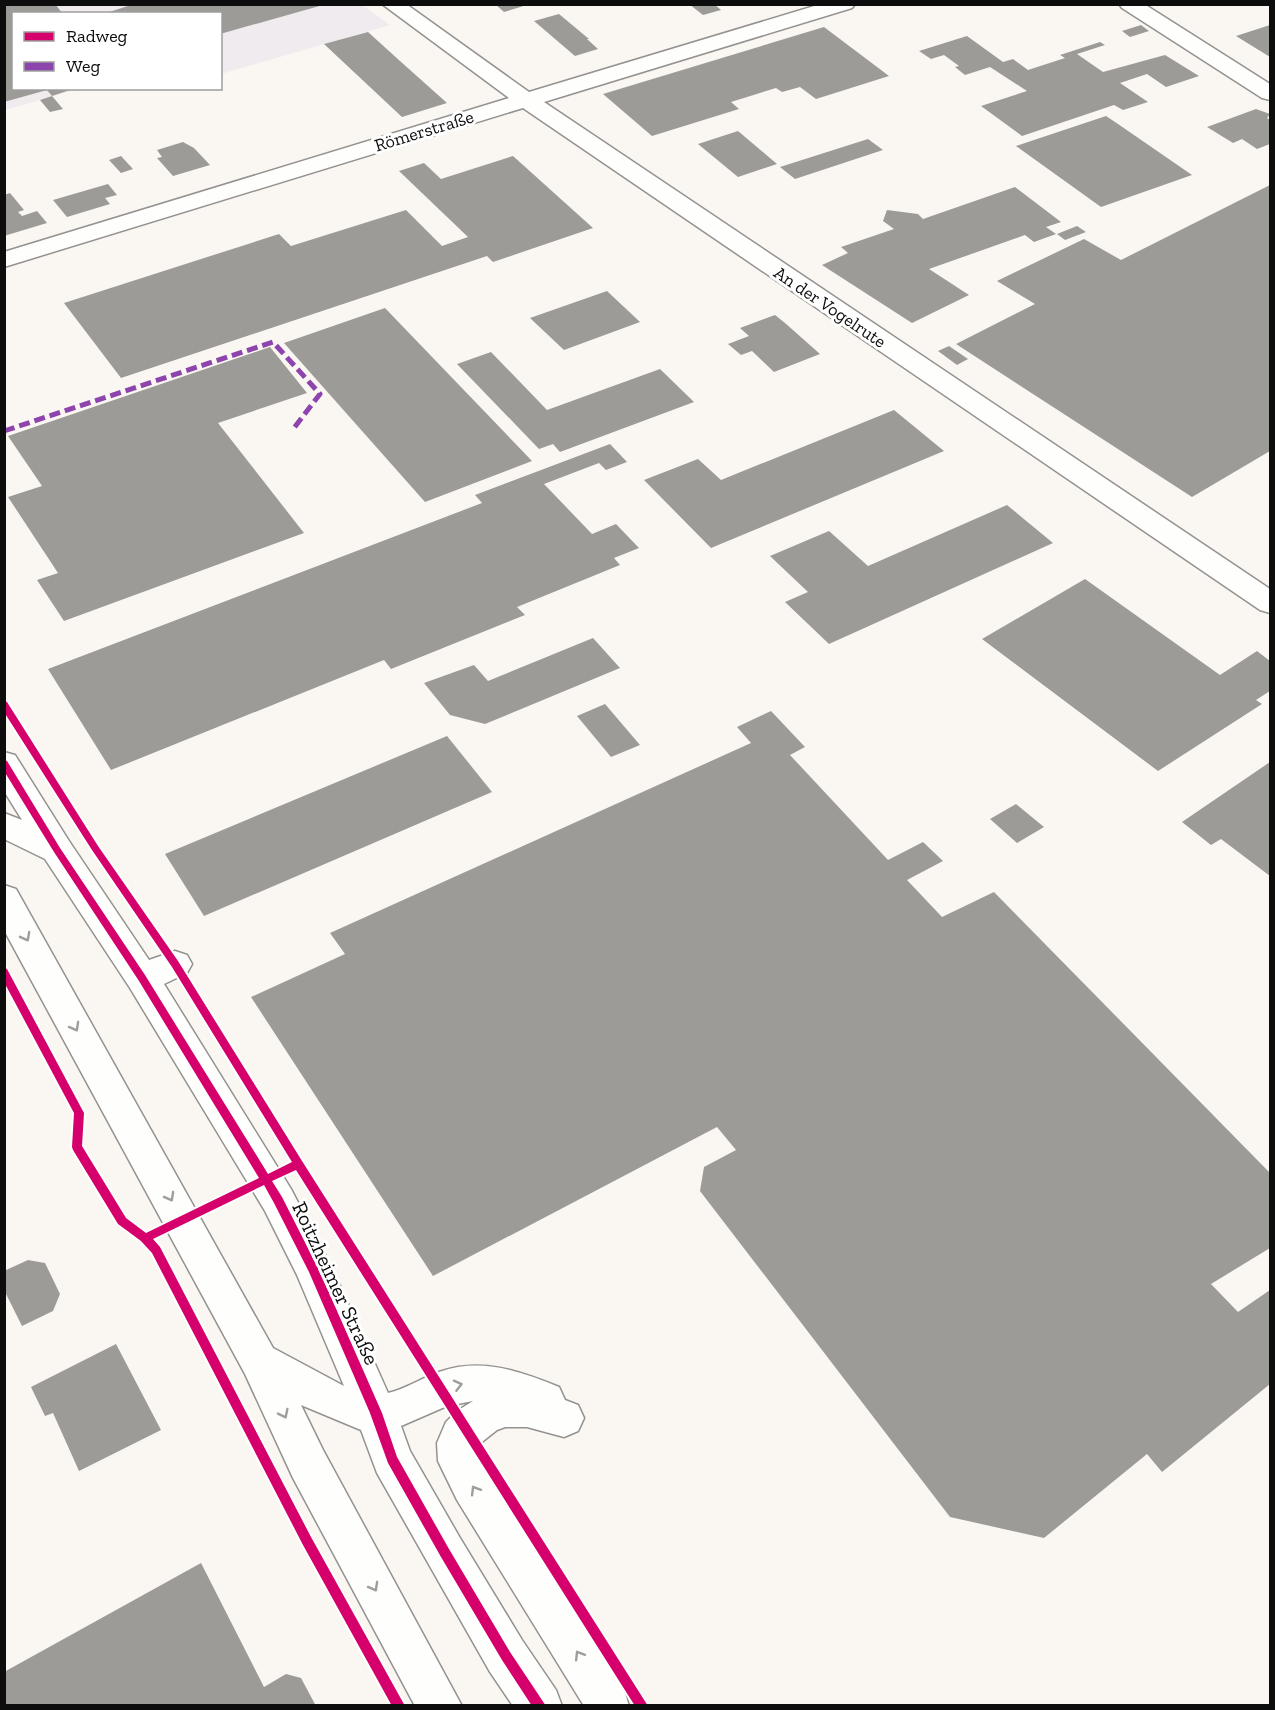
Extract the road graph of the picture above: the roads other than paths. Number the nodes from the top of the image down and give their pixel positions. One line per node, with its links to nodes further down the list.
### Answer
1 (392, 4): 5 (street, An der Vogelrute)
2 (845, 4): 5 (street, Römerstraße)
3 (1129, 4): 4 (street)
4 (1270, 93)
5 (526, 100): 6 (street, Römerstraße); 7 (street, An der Vogelrute)
6 (4, 260)
7 (1270, 603)
8 (4, 763): 9 (street, Roitzheimer Straße)
9 (17, 824): 12 (street, Roitzheimer Straße)
10 (4, 898): 13 (street, one-way to 13)
11 (175, 964): 12 (street)
12 (142, 978): 14 (street, Roitzheimer Straße)
13 (259, 1361): 14 (street); 15 (street, one-way to 15)
14 (376, 1413): 16 (street, Roitzheimer Straße); 17 (street)
15 (440, 1706)
16 (540, 1706)
17 (607, 1706)

